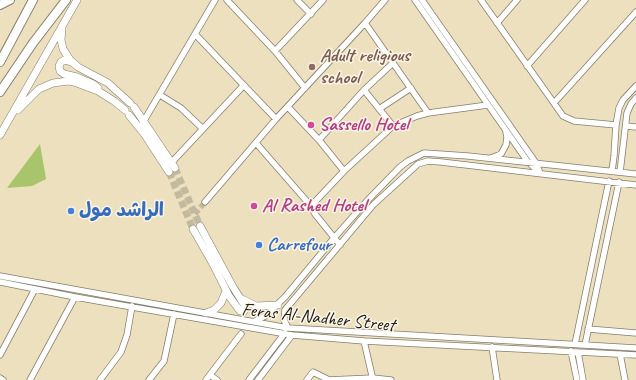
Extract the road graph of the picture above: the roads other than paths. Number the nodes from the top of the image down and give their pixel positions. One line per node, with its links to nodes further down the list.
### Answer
1 (10, 0): 15 (highway)
2 (33, 0): 23 (highway)
3 (66, 0): 32 (highway)
4 (77, 0): 18 (main road)
5 (215, 0): 21 (street)
6 (227, 0): 22 (street)
7 (297, 0): 17 (street)
8 (323, 0): 17 (street)
9 (385, 0): 19 (street)
10 (415, 0): 37 (street)
11 (422, 0): 55 (street)
12 (481, 0): 20 (street)
13 (517, 0): 20 (street)
14 (585, 0): 26 (street)
15 (0, 5)
16 (636, 12): 36 (street)
17 (311, 14): 22 (street)
18 (63, 23): 24 (main road); 41 (main road)
19 (365, 23): 25 (street); 29 (street)
20 (497, 23): 26 (street)
21 (195, 34): 27 (street); 33 (street)
22 (275, 51): 29 (street)
23 (0, 62)
24 (71, 62): 34 (main road); 43 (main road)
25 (393, 63): 30 (street); 31 (street)
26 (527, 66): 36 (street)
27 (244, 84): 42 (street); 49 (street)
28 (636, 86): 44 (street)
29 (305, 88): 38 (street)
30 (411, 88): 39 (street); 40 (street)
31 (364, 90): 39 (street); 51 (street)
32 (0, 92)
33 (160, 94): 43 (street); 49 (street)
34 (107, 97): 41 (main road); 43 (main road)
35 (636, 98): 46 (street)
36 (554, 103): 44 (street)
37 (488, 105): 40 (street); 48 (street)
38 (288, 108): 42 (street); 51 (street)
39 (380, 109): 45 (street)
40 (428, 113): 45 (street)
41 (11, 117): 50 (main road)
42 (276, 119): 52 (street)
43 (142, 124): 56 (main road)
44 (616, 125): 58 (street)
45 (393, 126): 57 (street)
46 (626, 126): 47 (street); 59 (street)
47 (636, 127)
48 (504, 128): 53 (street); 54 (street)
49 (203, 129): 56 (street)
50 (0, 135)
51 (319, 140): 57 (street)
52 (256, 142): 65 (street); 66 (street)
53 (489, 158): 54 (street); 67 (street)
54 (528, 162): 55 (street); 60 (street)
55 (536, 163): 58 (street); 60 (street)
56 (172, 167)
57 (344, 171): 66 (street)
58 (612, 171): 59 (street)
59 (620, 172): 61 (street)
60 (540, 173): 62 (street); 68 (street)
61 (636, 174)
62 (609, 181): 63 (street); 86 (street)
63 (619, 182): 64 (street); 80 (street)
64 (636, 185)
65 (205, 202)
66 (311, 206): 67 (street)
67 (334, 238): 68 (street); 75 (street)
68 (340, 244): 81 (street)
69 (0, 276): 77 (street, Feras Al-Nadher Street)
70 (0, 282): 71 (street, Feras Al-Nadher Street)
71 (35, 290): 73 (street, Feras Al-Nadher Street); 93 (street)
72 (226, 290): 74 (main road); 74 (main road); 77 (main road)
73 (75, 297): 76 (street, Feras Al-Nadher Street); 99 (street)
74 (241, 299): 75 (main road)
75 (278, 305): 79 (street)
76 (132, 306): 78 (street, Feras Al-Nadher Street); 100 (street)
77 (206, 313): 79 (street, Feras Al-Nadher Street)
78 (174, 314): 81 (street, Feras Al-Nadher Street); 101 (street)
79 (252, 321): 81 (street, Feras Al-Nadher Street)
80 (588, 329): 82 (street); 87 (street)
81 (287, 330): 84 (street, Feras Al-Nadher Street); 86 (street, Feras Al-Nadher Street); 104 (street)
82 (636, 332)
83 (241, 334): 95 (street)
84 (292, 335): 85 (street, Feras Al-Nadher Street); 105 (street)
85 (364, 341): 88 (street, Feras Al-Nadher Street); 97 (street)
86 (575, 344): 87 (street, Feras Al-Nadher Street)
87 (585, 345): 89 (street, Feras Al-Nadher Street)
88 (492, 347): 90 (street, Feras Al-Nadher Street); 109 (street)
89 (636, 348)
90 (571, 351): 91 (street, Feras Al-Nadher Street); 110 (street)
91 (578, 352): 92 (street, Feras Al-Nadher Street); 111 (street)
92 (620, 354): 94 (street, Feras Al-Nadher Street); 112 (street)
93 (0, 355)
94 (636, 355)
95 (210, 375): 102 (street); 103 (street)
96 (0, 378): 98 (street)
97 (373, 379): 107 (street); 108 (street)
98 (3, 380)
99 (30, 380)
100 (100, 380)
101 (149, 380)
102 (206, 380)
103 (218, 380)
104 (249, 380)
105 (258, 380)
106 (307, 380): 107 (street)
107 (329, 380)
108 (391, 380)
109 (497, 380)
110 (577, 380)
111 (583, 380)
112 (624, 380)

